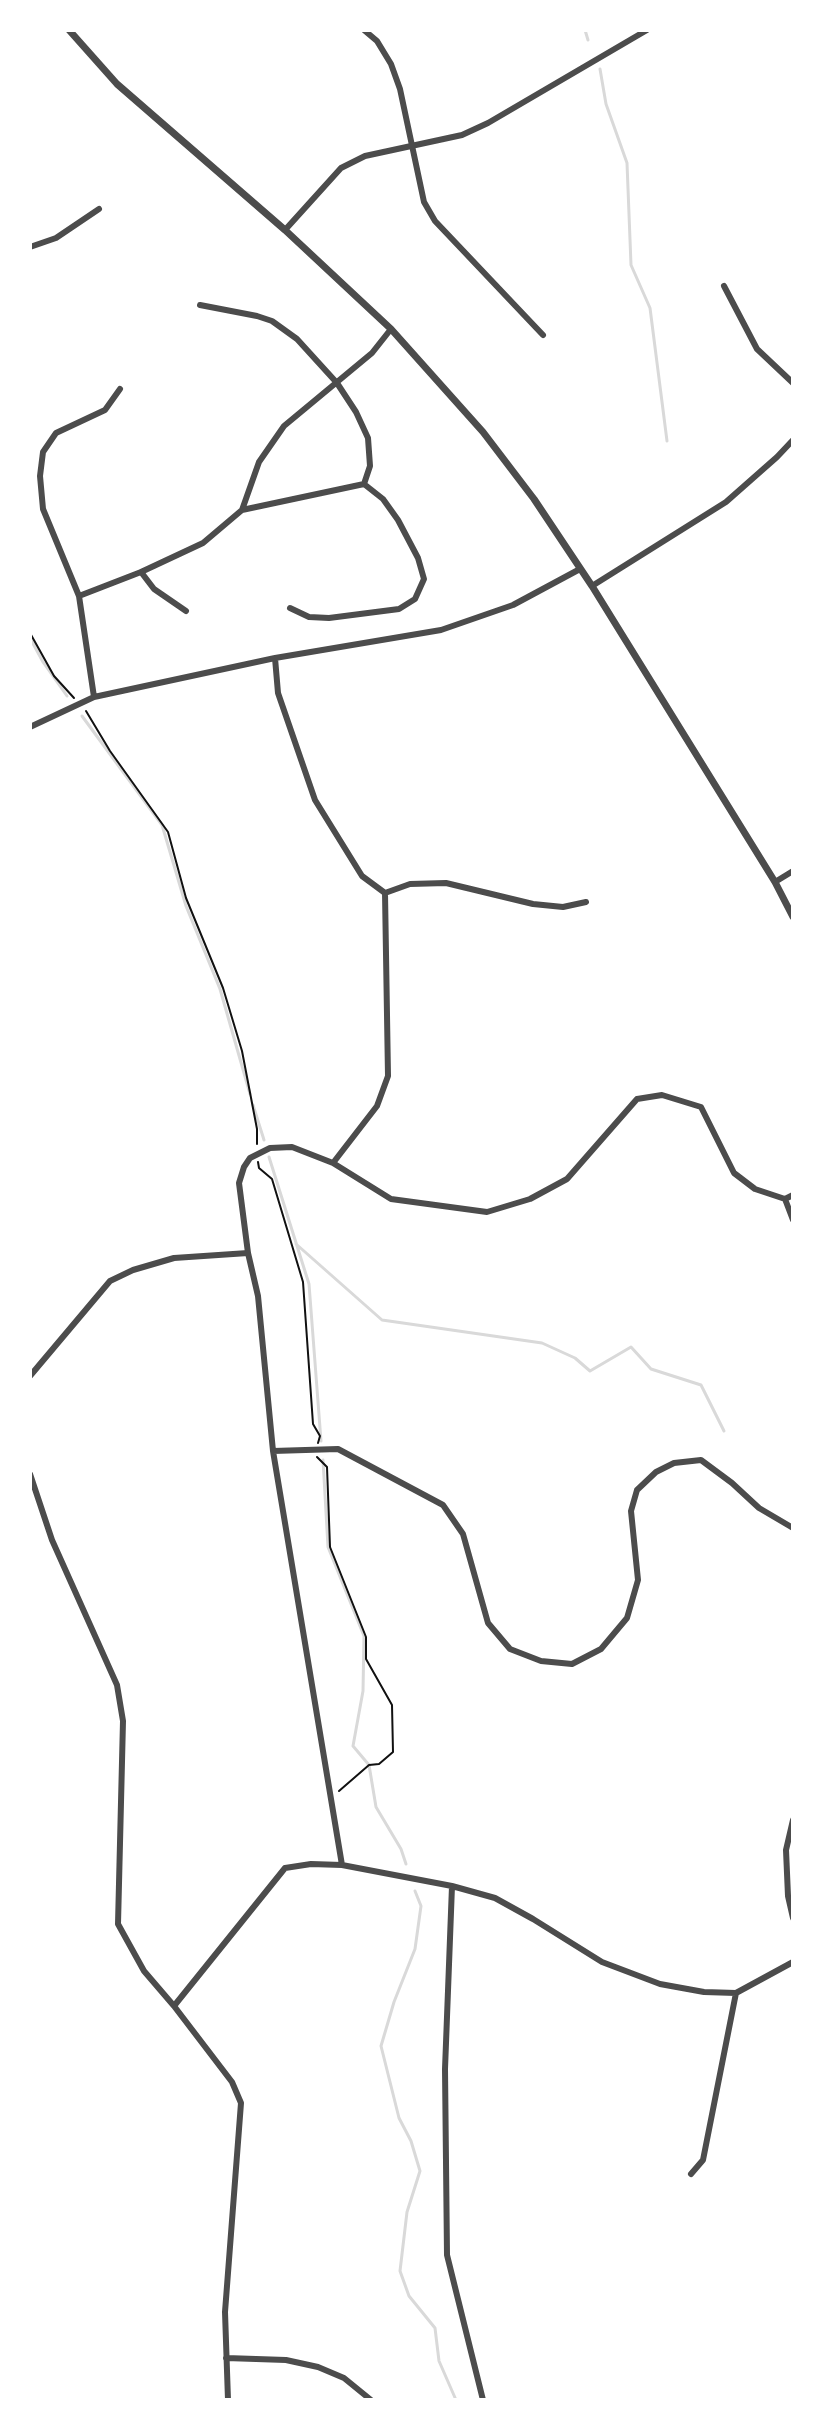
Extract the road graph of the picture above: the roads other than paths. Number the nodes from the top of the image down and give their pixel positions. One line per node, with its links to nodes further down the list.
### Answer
1 (69, 30): 6 (street)
2 (364, 30): 4 (street)
3 (647, 30): 4 (street)
4 (411, 146): 6 (street); 11 (street)
5 (99, 209): 7 (street)
6 (285, 230): 10 (street)
7 (30, 247)
8 (724, 286): 13 (street)
9 (200, 305): 12 (street)
10 (391, 329): 12 (street); 18 (street)
11 (543, 335)
12 (337, 383): 16 (street); 17 (street)
13 (793, 383)
14 (120, 389): 21 (street)
15 (793, 440): 20 (street)
16 (364, 484): 17 (street); 22 (street)
17 (242, 510): 19 (street)
18 (580, 569): 20 (street); 24 (street)
19 (141, 572): 21 (street); 23 (street)
20 (592, 586): 28 (street)
21 (79, 596): 25 (street)
22 (290, 608)
23 (186, 611)
24 (275, 658): 25 (street); 29 (street)
25 (94, 697): 26 (street)
26 (30, 727)
27 (793, 871): 28 (street)
28 (775, 882): 31 (street)
29 (385, 893): 30 (street); 32 (street)
30 (586, 902)
31 (793, 917)
32 (333, 1163): 34 (street); 36 (street)
33 (793, 1195): 34 (street)
34 (785, 1199): 35 (street)
35 (793, 1220)
36 (248, 1253): 37 (street); 38 (street)
37 (30, 1376)
38 (273, 1451): 40 (street); 42 (street)
39 (30, 1474): 47 (street)
40 (793, 1528)
41 (793, 1820): 44 (street)
42 (342, 1865): 43 (street); 47 (street)
43 (452, 1886): 46 (street); 52 (street)
44 (793, 1918)
45 (793, 1962): 46 (street)
46 (736, 1993): 48 (street)
47 (174, 2006): 49 (street)
48 (691, 2174)
49 (226, 2358): 50 (street); 51 (street)
50 (228, 2400)
51 (371, 2400)
52 (483, 2400)

